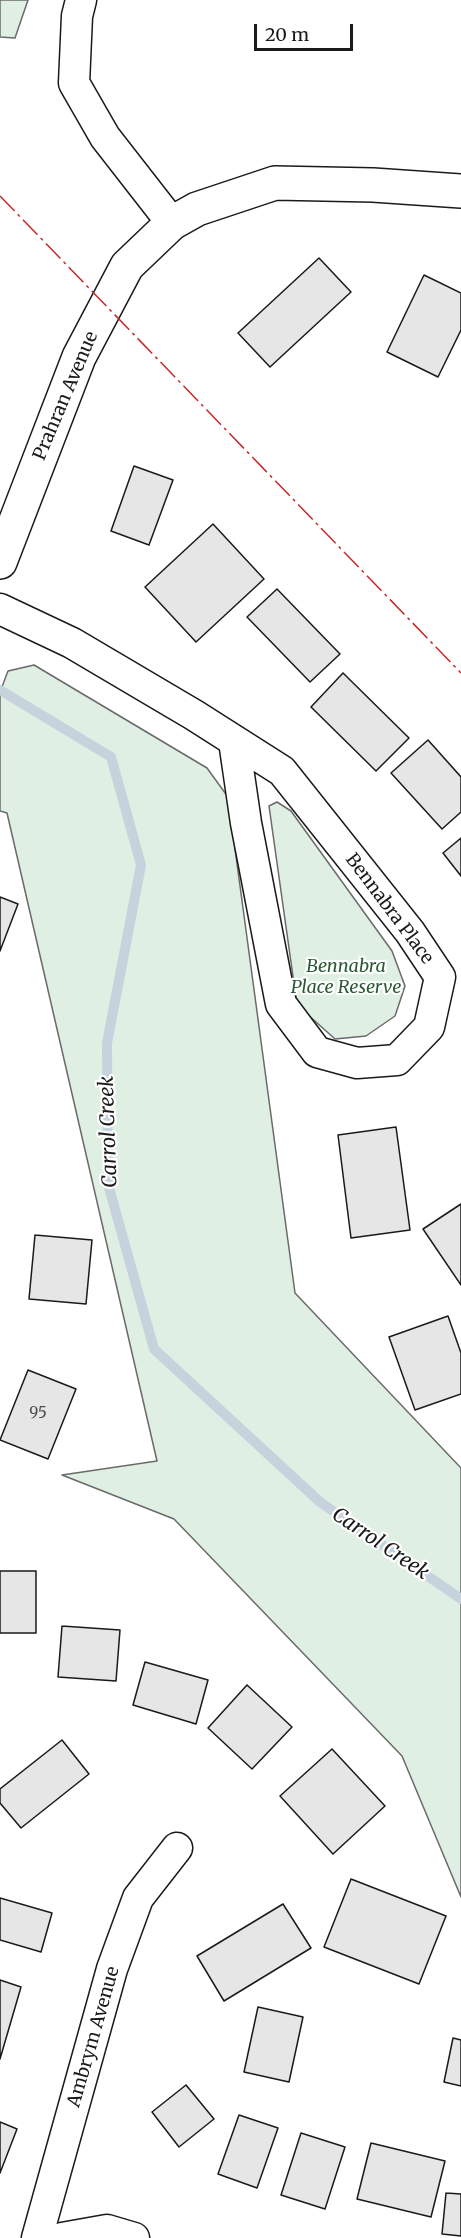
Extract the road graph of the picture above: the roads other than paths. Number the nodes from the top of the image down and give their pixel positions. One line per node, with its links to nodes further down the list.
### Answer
1 (81, 0): 3 (street)
2 (461, 191): 3 (street, Prahran Avenue)
3 (172, 223): 4 (street, Prahran Avenue)
4 (0, 562)
5 (0, 609): 6 (street, Bennabra Place)
6 (234, 741): 6 (street, Bennabra Place)
7 (177, 1848): 8 (street, Ambrym Avenue)
8 (37, 2238)
9 (62, 2238): 10 (street)
10 (134, 2238)

